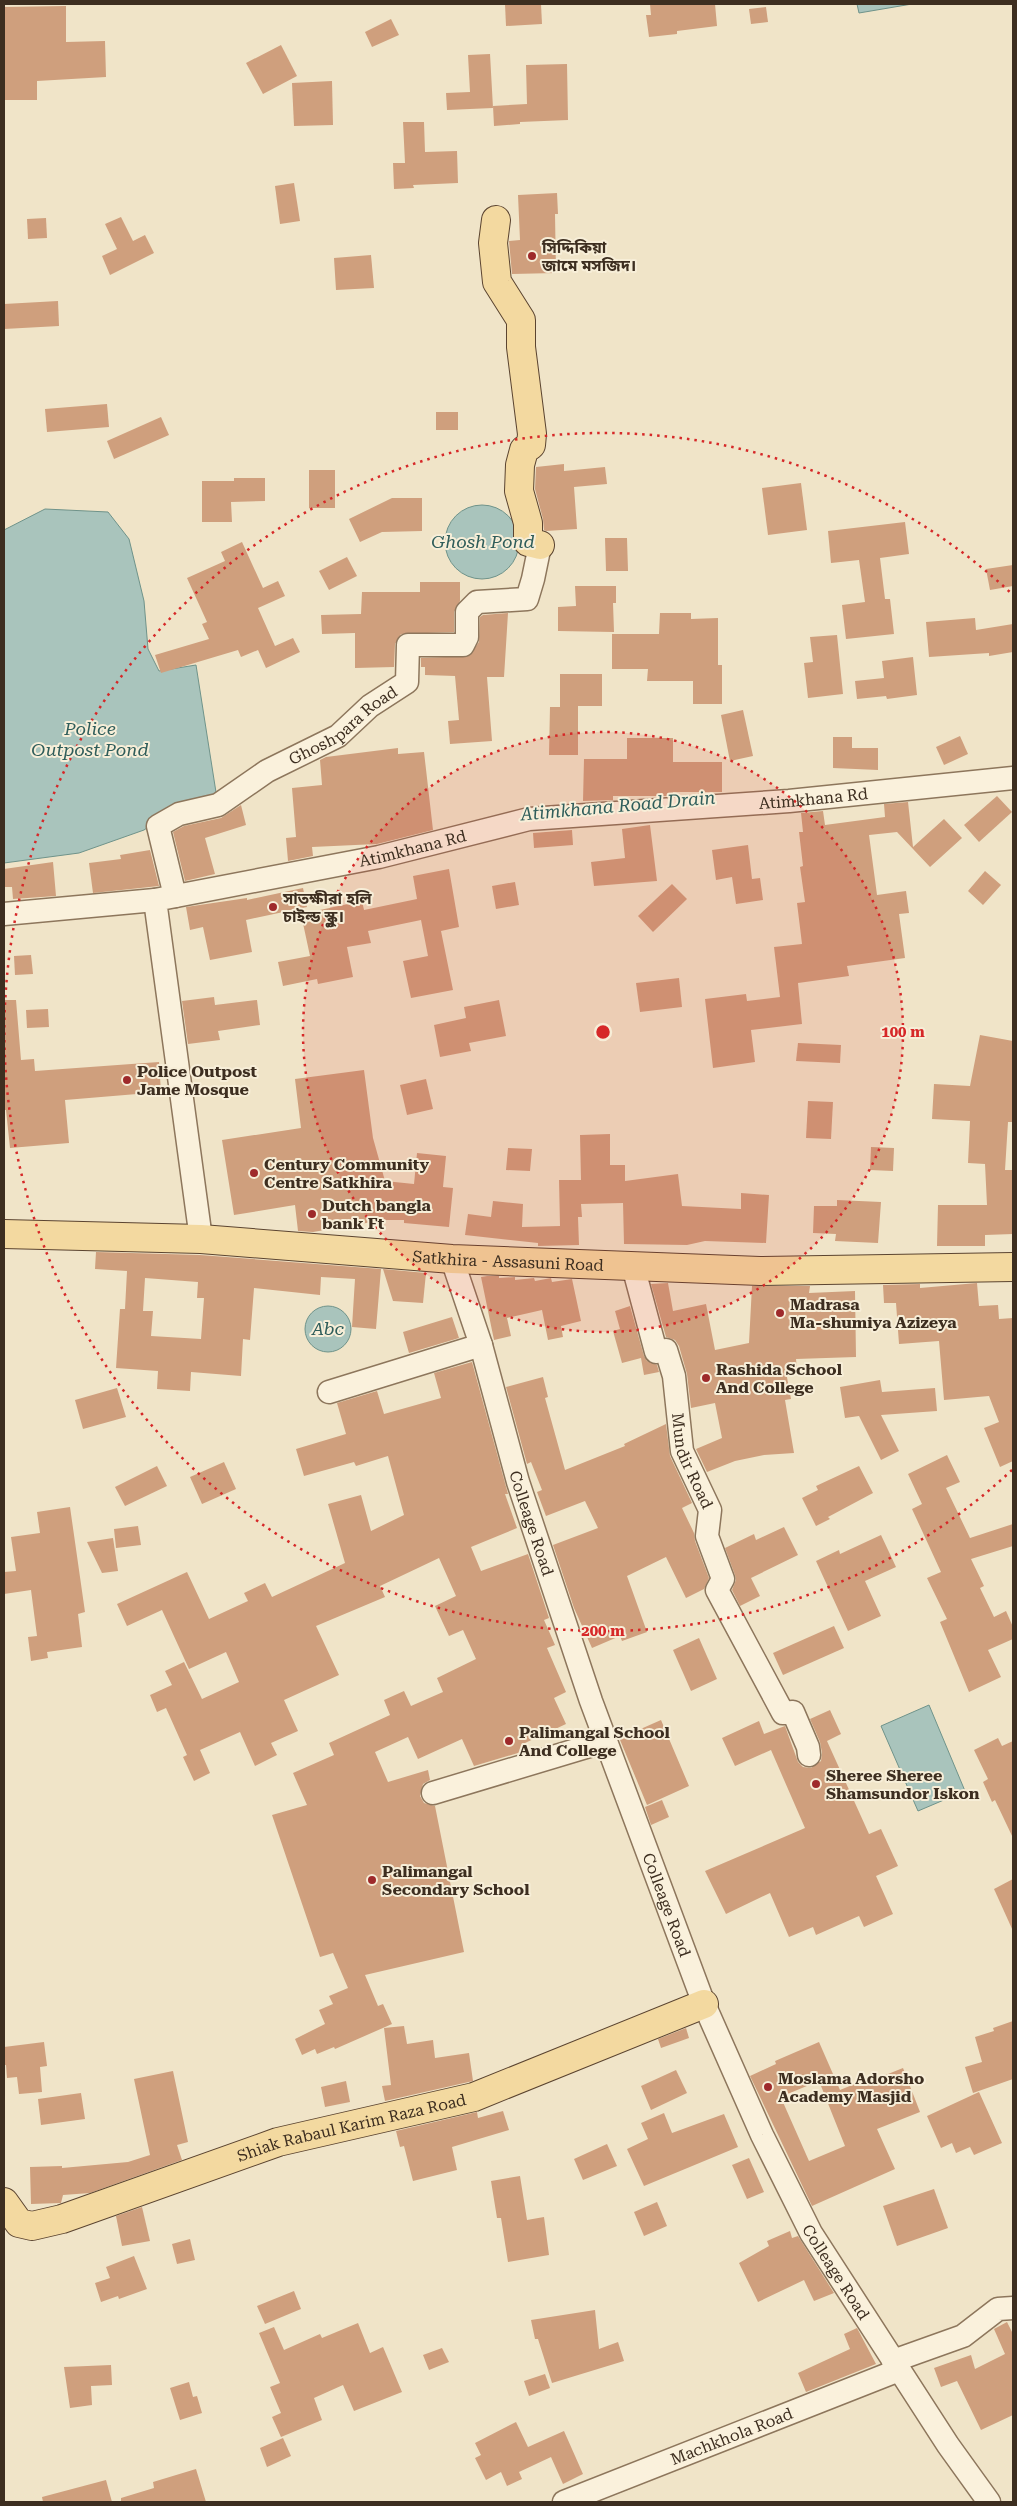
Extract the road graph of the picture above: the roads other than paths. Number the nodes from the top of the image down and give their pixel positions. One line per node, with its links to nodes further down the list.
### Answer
1 (496, 220): 2 (main road, Ghoshpara Road)
2 (540, 544): 4 (street, Ghoshpara Road)
3 (1013, 778): 4 (street, Atimkhana Rd)
4 (165, 898): 5 (street, Atimkhana Rd); 7 (street)
5 (4, 914)
6 (4, 1234): 7 (main road, Satkhira - Assasuni Road)
7 (201, 1239): 8 (main road, Satkhira - Assasuni Road)
8 (452, 1259): 9 (main road, Satkhira - Assasuni Road); 11 (street, Colleage Road)
9 (633, 1266): 10 (main road, Satkhira - Assasuni Road); 14 (street, Mundir Road)
10 (1013, 1267)
11 (481, 1345): 12 (street); 13 (street, Colleage Road)
12 (329, 1392)
13 (606, 1741): 15 (street); 16 (street, Colleage Road)
14 (809, 1755)
15 (433, 1793)
16 (704, 2004): 17 (main road, Shiak Rabaul Karim Raza Road); 19 (street, Colleage Road)
17 (4, 2202)
18 (1013, 2308): 19 (street, Machkhola Road)
19 (896, 2365): 20 (street, Machkhola Road); 21 (street, Colleage Road)
20 (564, 2502)
21 (988, 2502)

